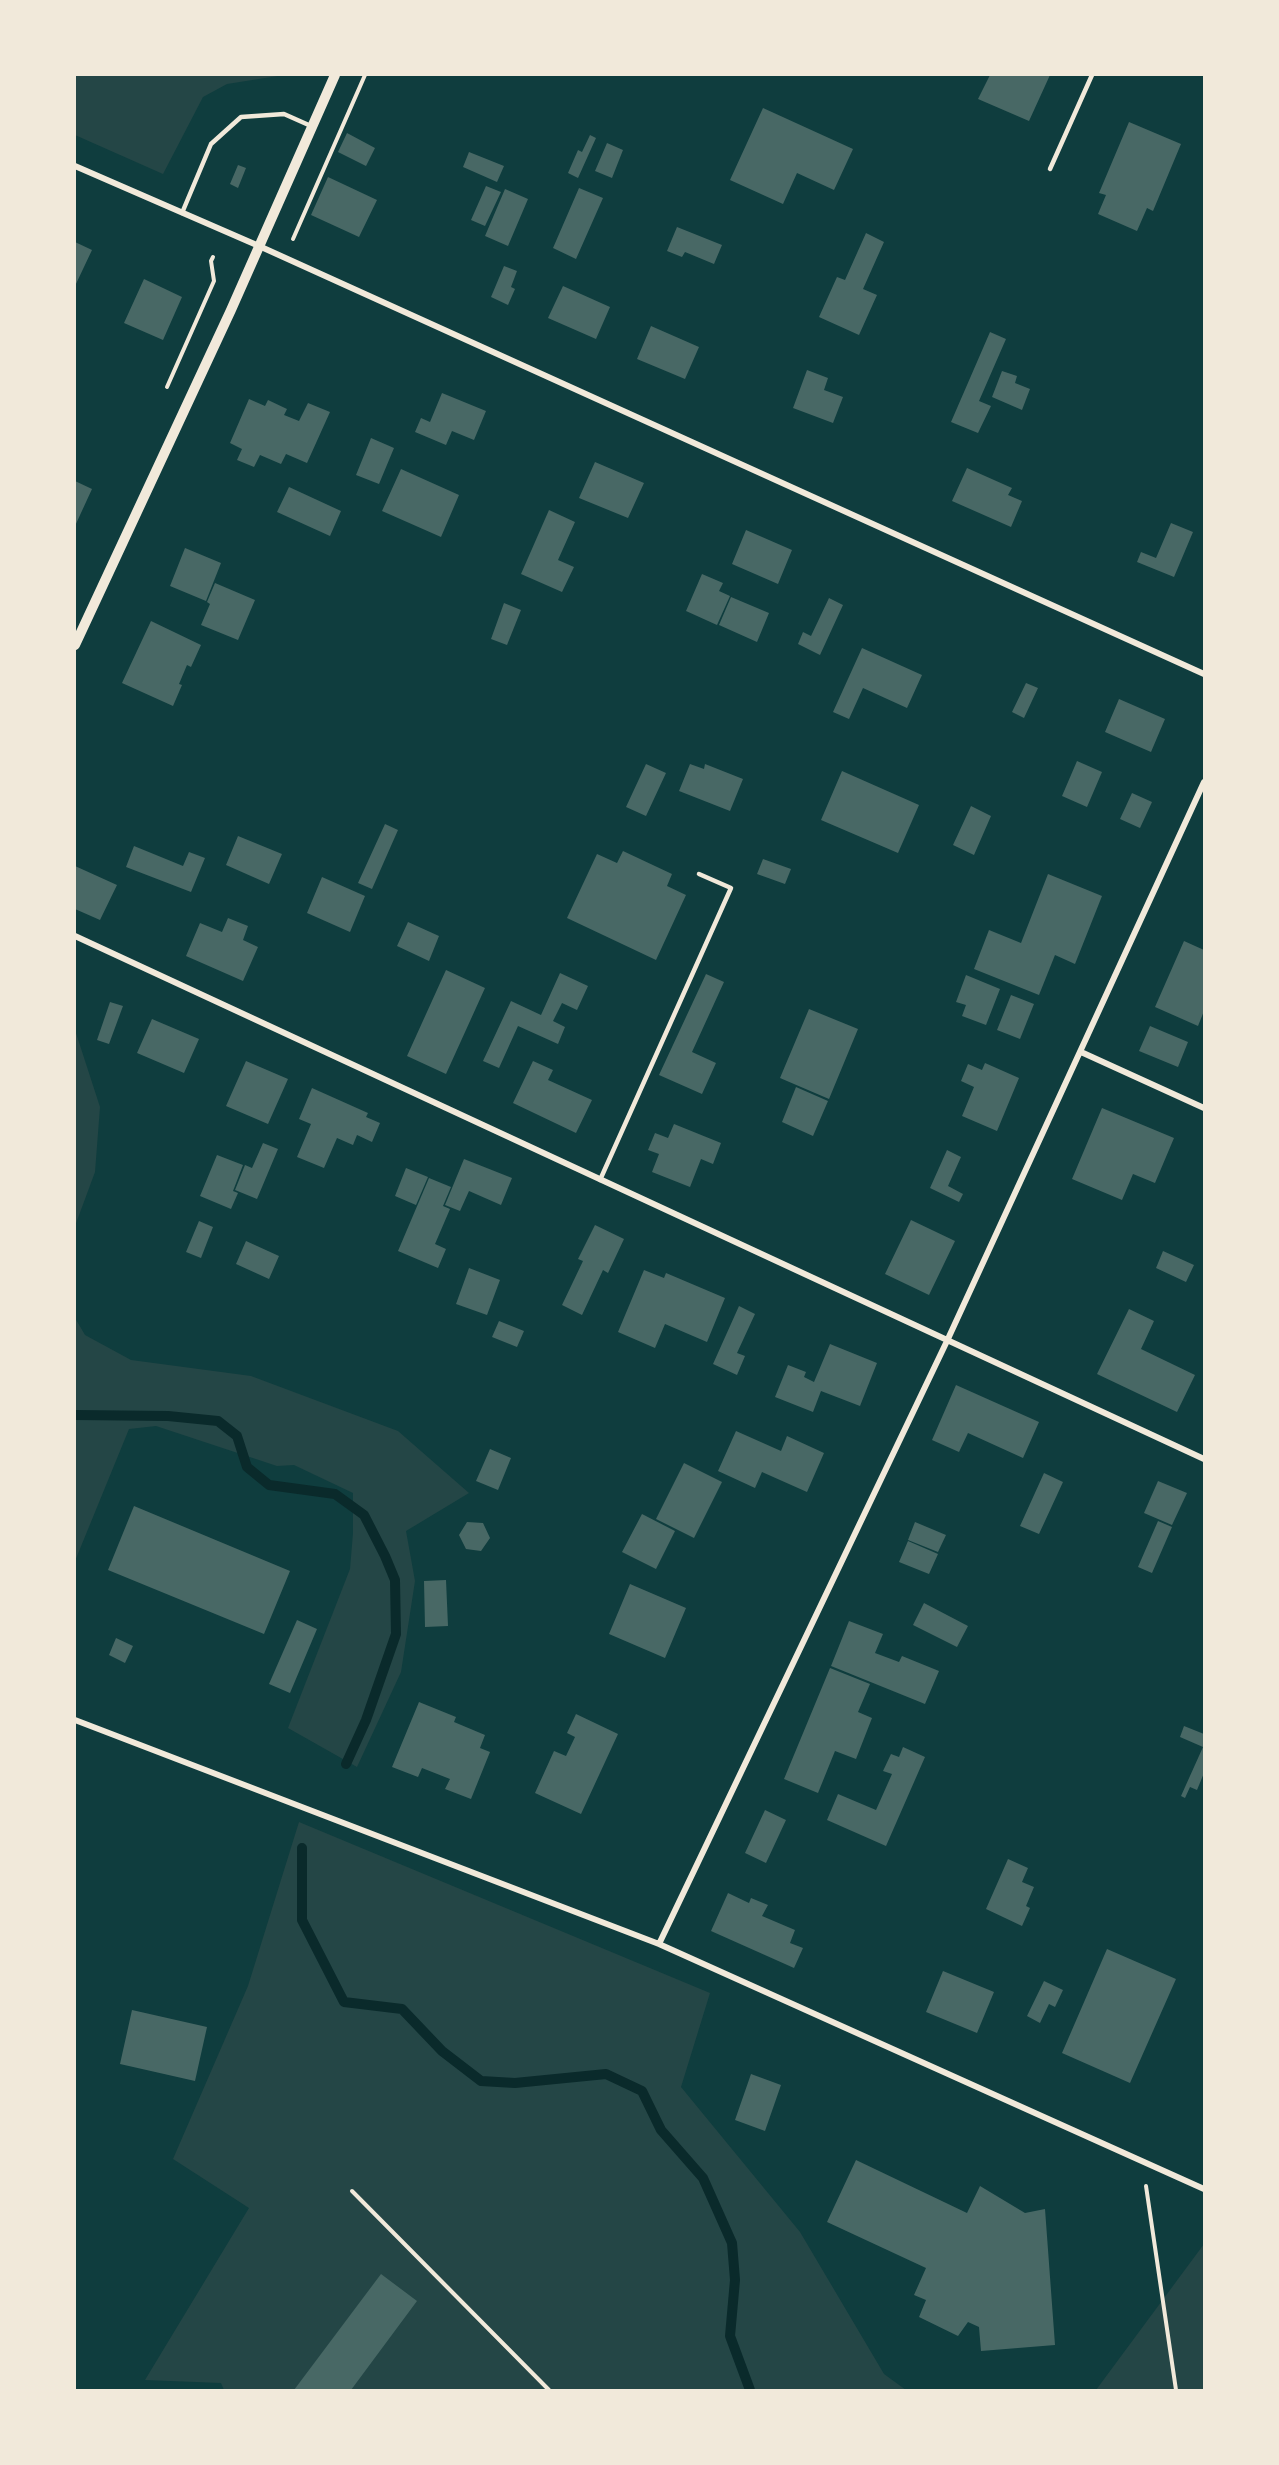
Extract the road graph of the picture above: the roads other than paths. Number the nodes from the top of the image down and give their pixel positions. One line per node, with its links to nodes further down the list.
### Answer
1 (335, 75): 3 (street)
2 (1092, 75): 5 (lane)
3 (311, 126): 6 (lane); 7 (street)
4 (75, 166): 6 (street)
5 (1050, 170)
6 (182, 213): 7 (street)
7 (259, 246): 8 (street); 9 (street)
8 (75, 645)
9 (1204, 674)
10 (1204, 782): 13 (street)
11 (699, 874): 15 (lane)
12 (75, 936): 15 (street)
13 (1081, 1052): 14 (street); 16 (street)
14 (1204, 1108)
15 (600, 1180): 16 (street)
16 (947, 1341): 17 (street); 19 (street)
17 (1204, 1459)
18 (75, 1720): 19 (street)
19 (659, 1944): 20 (street)
20 (1204, 2189)

